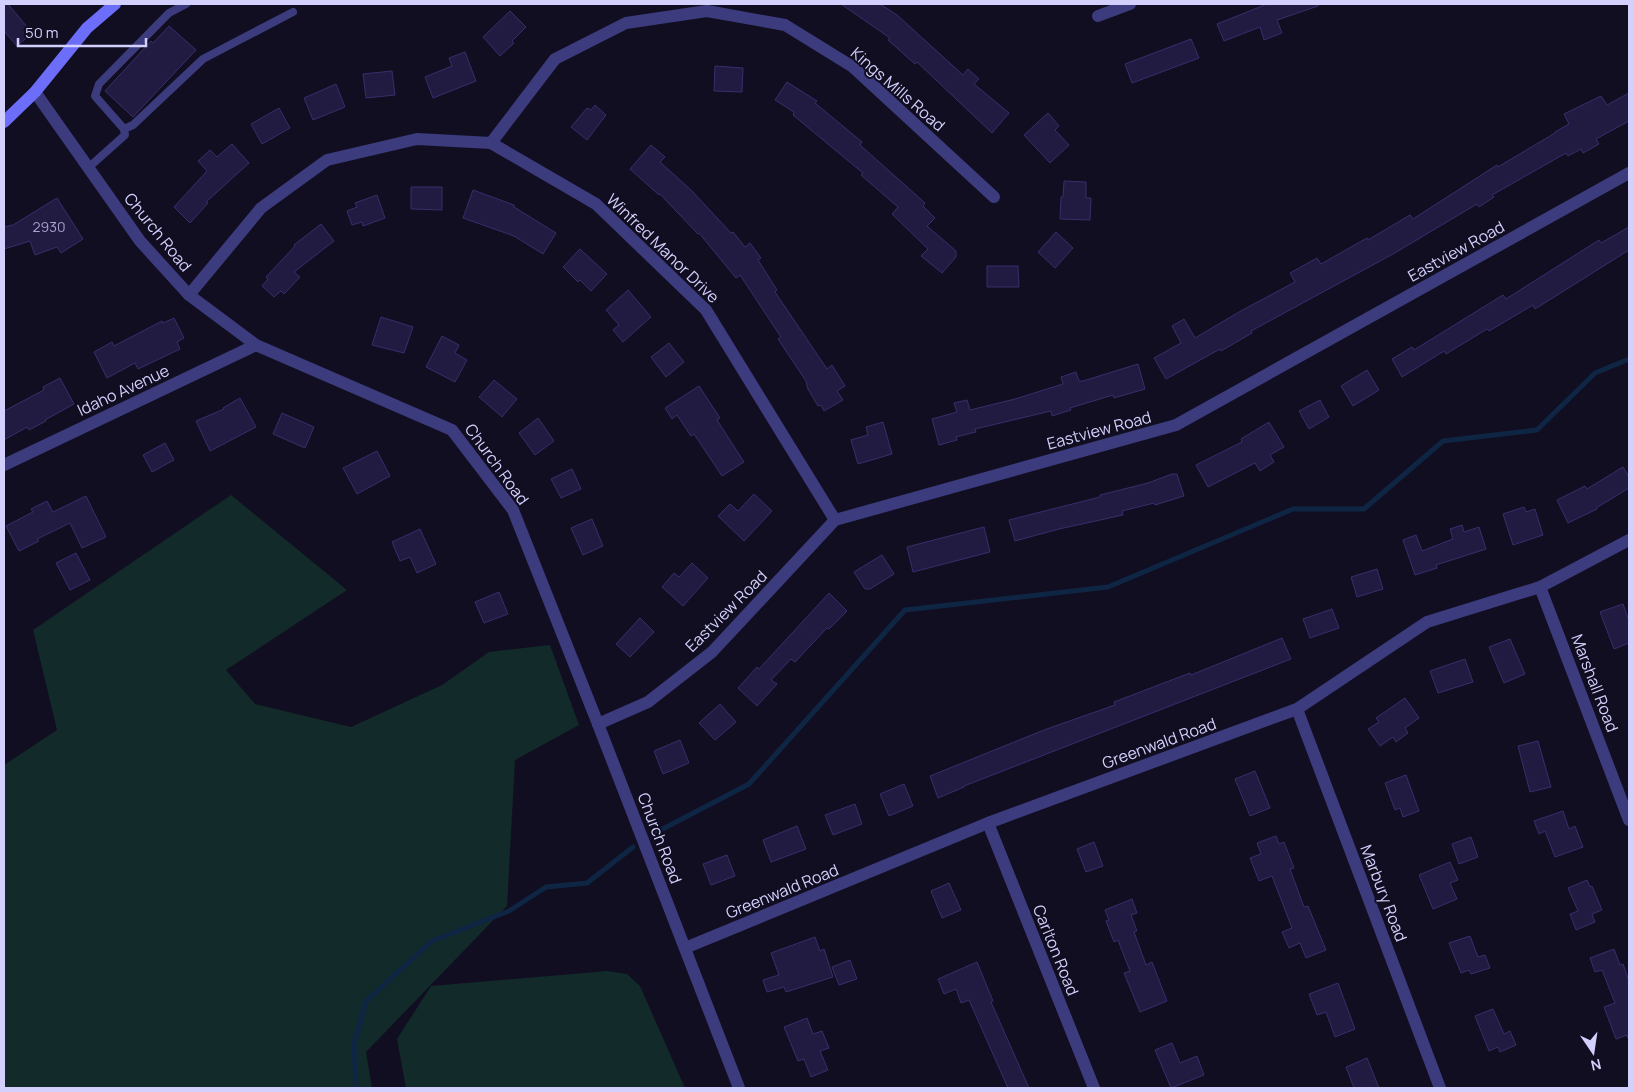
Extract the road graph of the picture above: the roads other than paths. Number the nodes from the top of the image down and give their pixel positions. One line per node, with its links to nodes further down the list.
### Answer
1 (115, 4): 6 (main road)
2 (186, 4): 8 (lane)
3 (1130, 4): 5 (street)
4 (293, 12): 8 (lane)
5 (1098, 16)
6 (35, 92): 7 (main road); 10 (street, Church Road)
7 (4, 122)
8 (124, 129): 10 (lane)
9 (491, 143): 12 (street, Kings Mills Road); 13 (street, Winfred Manor Drive); 16 (street, Winfred Manor Drive)
10 (88, 168): 13 (street, Church Road)
11 (1629, 174): 16 (street, Eastview Road)
12 (994, 197)
13 (189, 295): 14 (street, Church Road)
14 (256, 345): 15 (street, Idaho Avenue); 20 (street, Church Road)
15 (4, 465)
16 (835, 520): 20 (street, Eastview Road)
17 (1629, 540): 18 (street, Greenwald Road)
18 (1540, 586): 19 (street, Greenwald Road); 21 (street, Marshall Road)
19 (1297, 709): 22 (street, Greenwald Road); 26 (street, Marbury Road)
20 (598, 724): 23 (street, Church Road)
21 (1629, 820)
22 (988, 823): 23 (street, Greenwald Road); 25 (street, Carlton Road)
23 (685, 948): 24 (street, Church Road)
24 (739, 1088)
25 (1094, 1088)
26 (1440, 1088)

